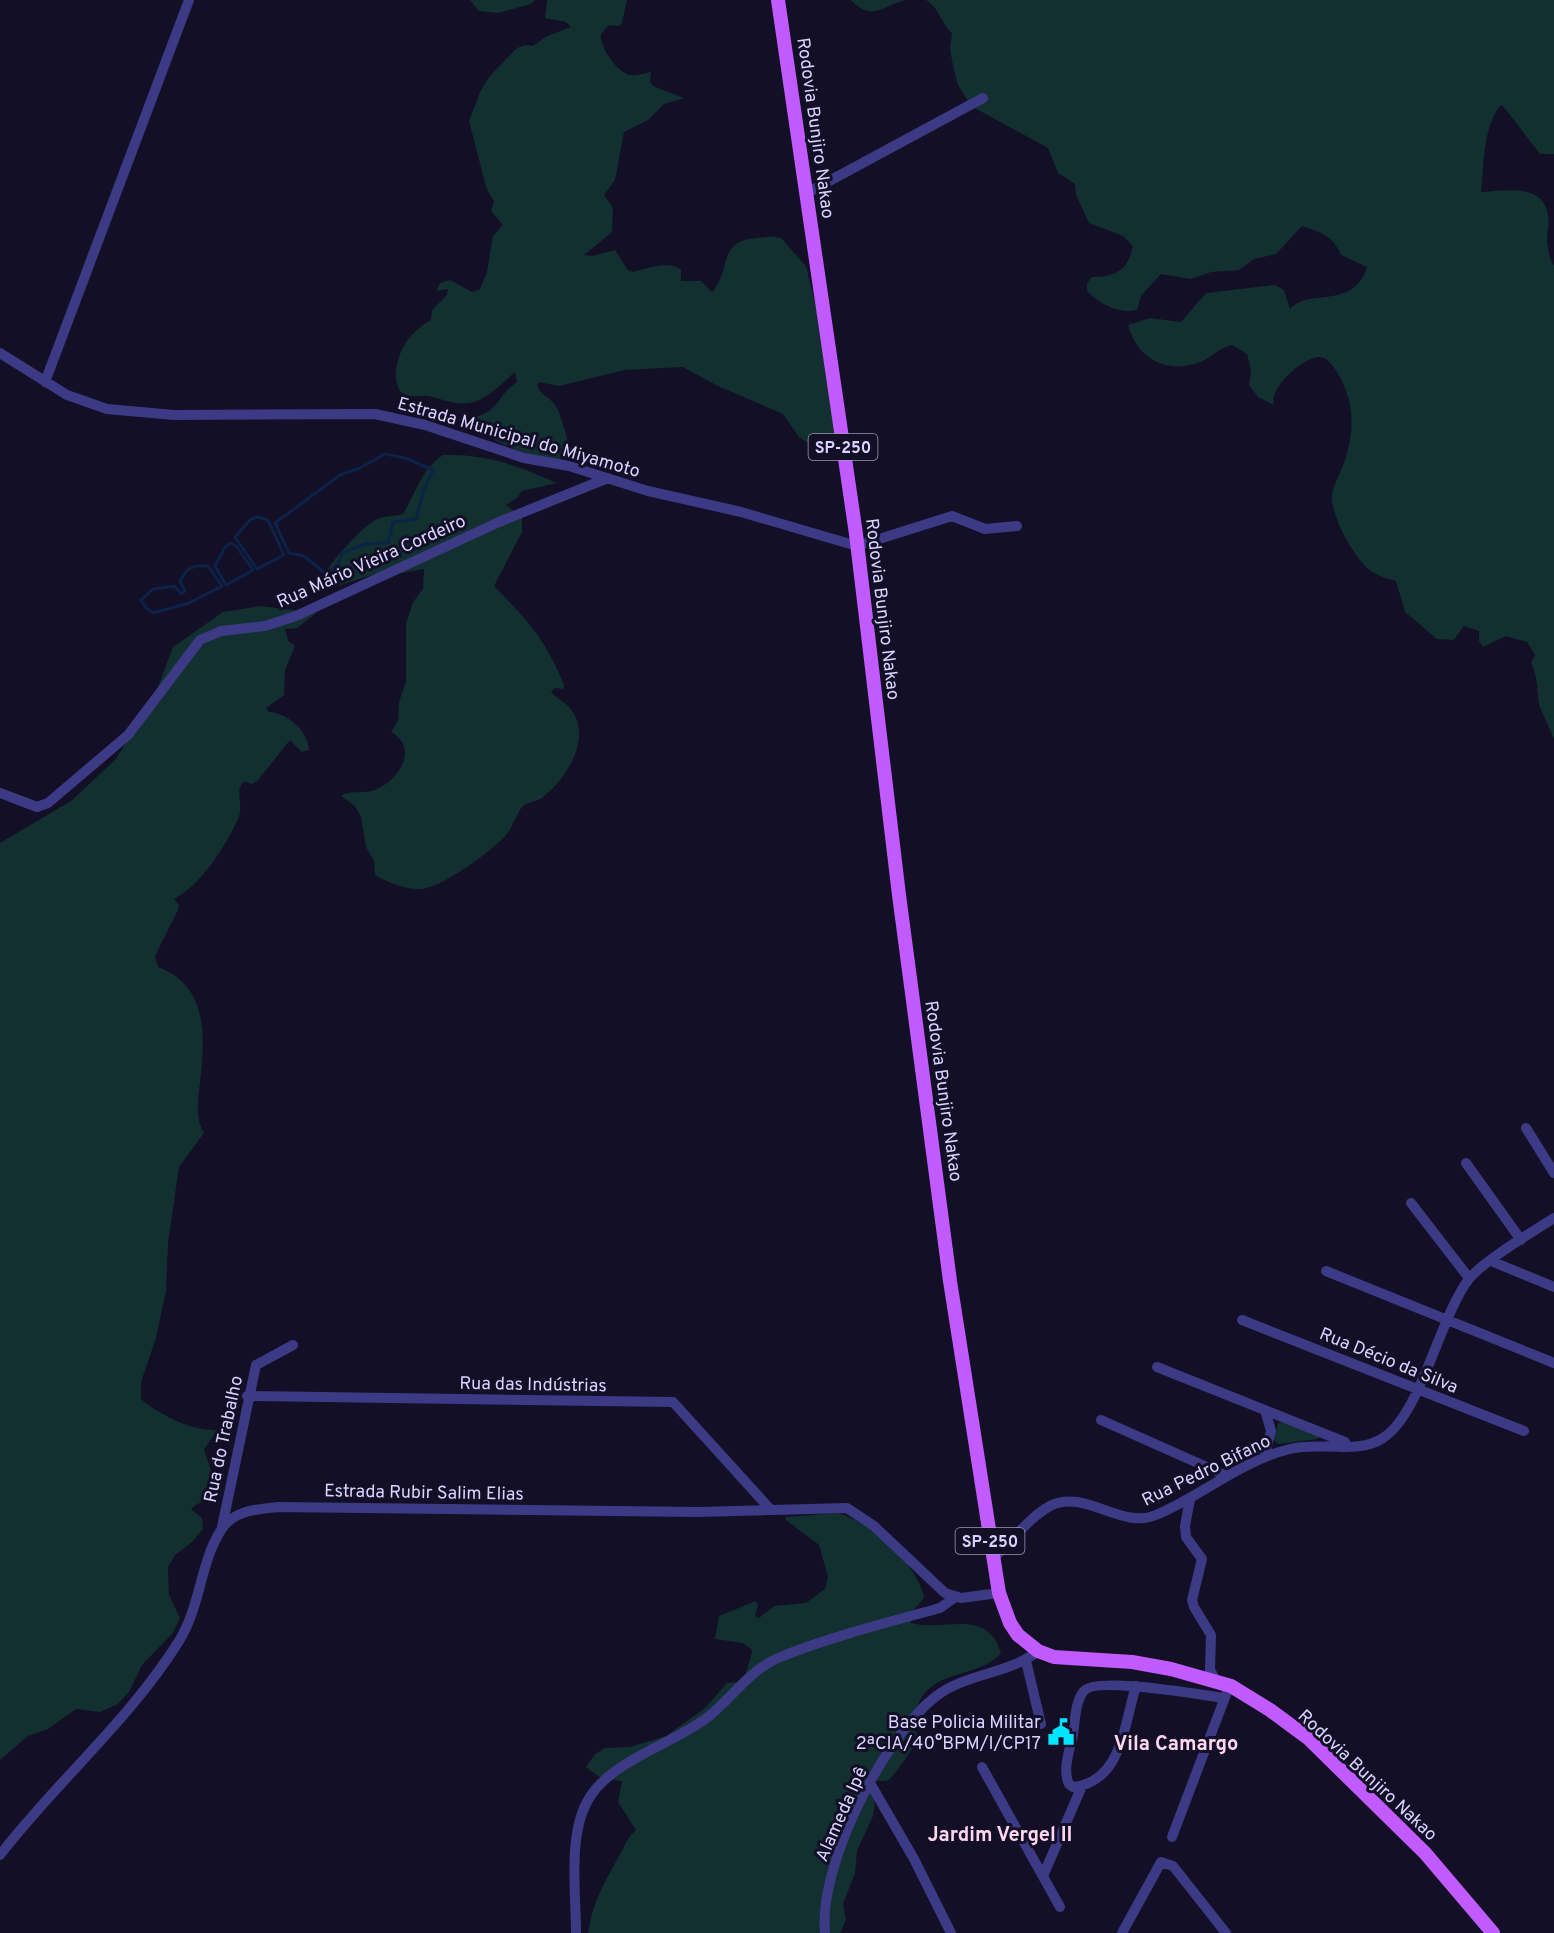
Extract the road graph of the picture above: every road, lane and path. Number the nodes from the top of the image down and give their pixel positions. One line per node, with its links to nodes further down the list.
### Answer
1 (189, 0): 6 (street)
2 (778, 0): 4 (main road, Rodovia Bunjiro Nakao / SP-250)
3 (983, 98): 4 (street)
4 (807, 193): 9 (main road, Rodovia Bunjiro Nakao / SP-250)
5 (0, 353): 6 (street, Estrada Municipal do Miyamoto)
6 (45, 382): 7 (street, Estrada Municipal do Miyamoto)
7 (609, 478): 9 (street, Estrada Municipal do Miyamoto); 10 (street, Rua Mário Vieira Cordeiro)
8 (1017, 526): 9 (street)
9 (857, 546): 37 (main road, Rodovia Bunjiro Nakao / SP-250)
10 (0, 793)
11 (1526, 1128): 13 (street)
12 (1466, 1163): 16 (street)
13 (1554, 1173)
14 (1411, 1203): 19 (street)
15 (1554, 1218): 16 (street, Rua Pedro Bifano)
16 (1521, 1240): 17 (street, Rua Pedro Bifano)
17 (1491, 1261): 19 (street, Rua Pedro Bifano); 20 (street)
18 (1326, 1271): 22 (street)
19 (1469, 1278): 22 (street, Rua Pedro Bifano)
20 (1554, 1287)
21 (1242, 1320): 26 (street, Rua Décio da Silva)
22 (1448, 1321): 24 (street); 26 (street, Rua Pedro Bifano)
23 (293, 1345): 27 (street, Rua do Trabalho)
24 (1554, 1363)
25 (1157, 1367): 28 (street)
26 (1417, 1389): 30 (street, Rua Décio da Silva); 31 (street, Rua Pedro Bifano)
27 (247, 1396): 35 (street, Rua das Indústrias); 36 (street, Rua do Trabalho)
28 (1265, 1410): 31 (street); 32 (street)
29 (1101, 1420): 33 (street)
30 (1524, 1431)
31 (1353, 1446): 32 (street, Rua Pedro Bifano)
32 (1264, 1457): 33 (street, Rua Pedro Bifano)
33 (1227, 1476): 34 (street, Rua Pedro Bifano)
34 (1190, 1499): 37 (street, Rua Pedro Bifano); 43 (street)
35 (771, 1510): 36 (street, Estrada Rubir Salim Elias); 39 (street, Estrada Rubir Salim Elias)
36 (222, 1527): 49 (street)
37 (993, 1558): 38 (main road, Rodovia Bunjiro Nakao / SP-250)
38 (999, 1593): 39 (street); 40 (main road, Rodovia Bunjiro Nakao / SP-250)
39 (954, 1598): 53 (street)
40 (1038, 1651): 41 (street, Alameda Ipê); 43 (main road, Rodovia Bunjiro Nakao / SP-250)
41 (1026, 1661): 44 (street); 46 (street, Alameda Ipê)
42 (1136, 1686): 43 (street); 47 (street); 47 (street)
43 (1224, 1689): 48 (street); 52 (main road, Rodovia Bunjiro Nakao / SP-250)
44 (1041, 1724)
45 (982, 1767): 50 (street)
46 (870, 1783): 54 (street, Alameda Ipê); 55 (street)
47 (1082, 1786): 50 (street)
48 (1172, 1837)
49 (0, 1855)
50 (1043, 1876): 51 (street)
51 (1060, 1907)
52 (1472, 1909): 58 (main road, SP-250); 59 (main road, SP-250)
53 (576, 1933)
54 (825, 1933)
55 (951, 1933)
56 (1122, 1933): 57 (street)
57 (1226, 1933)
58 (1480, 1933)
59 (1493, 1933)

